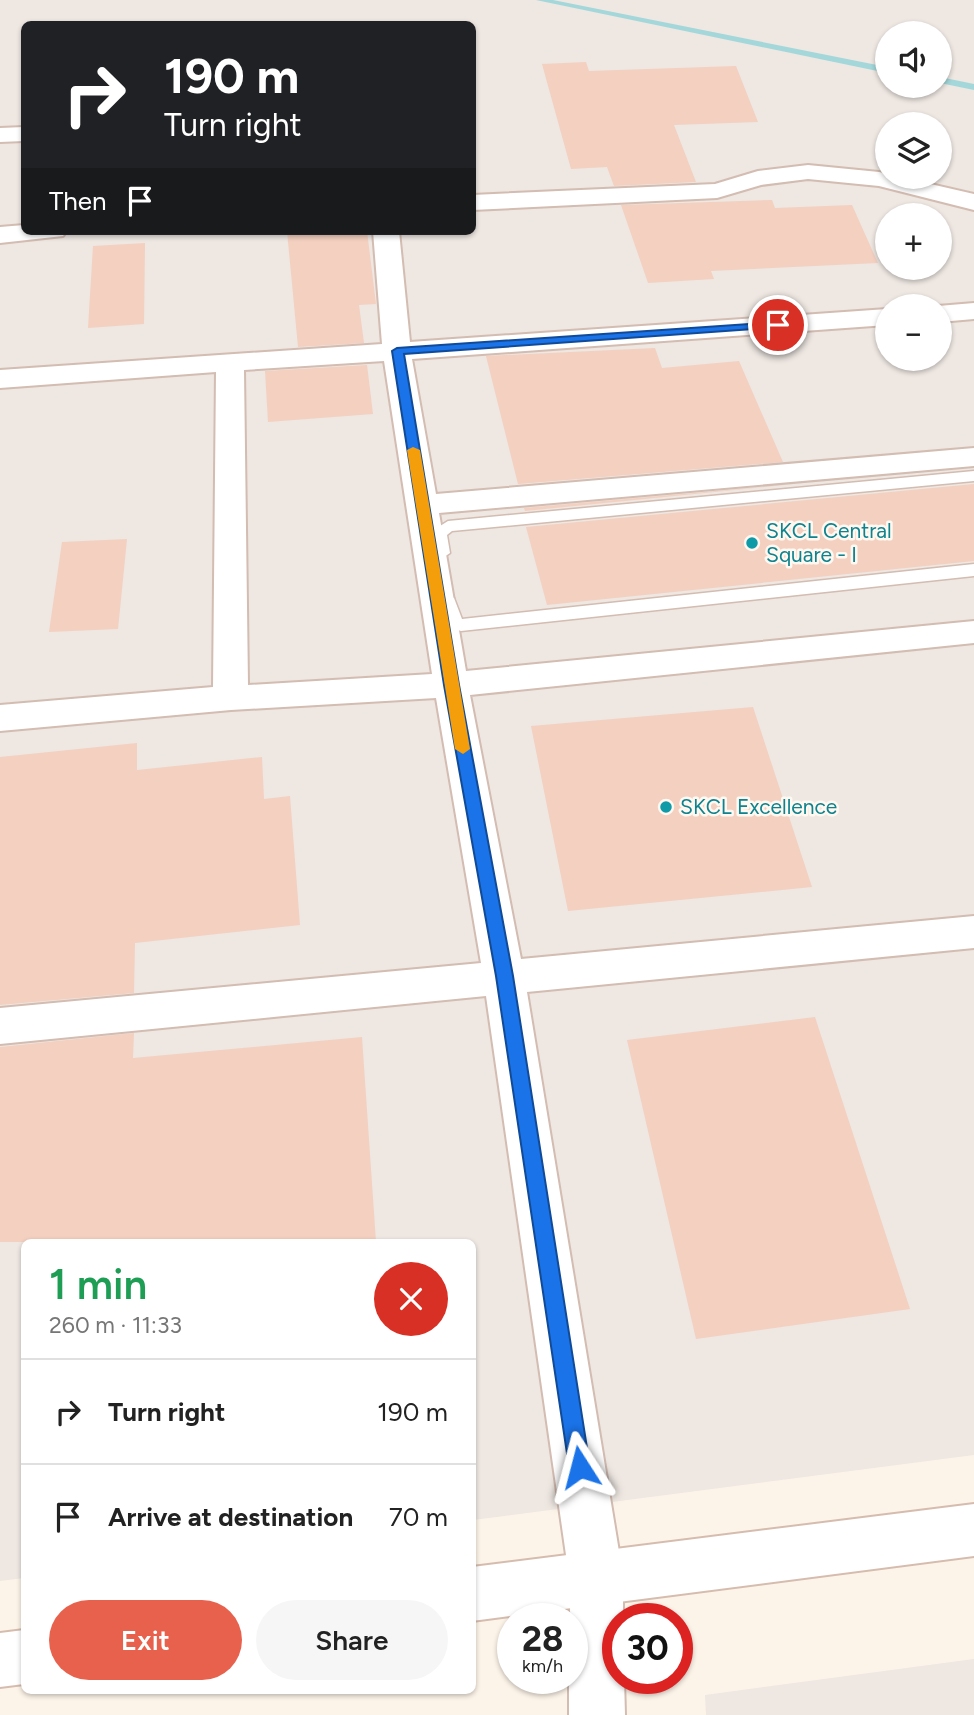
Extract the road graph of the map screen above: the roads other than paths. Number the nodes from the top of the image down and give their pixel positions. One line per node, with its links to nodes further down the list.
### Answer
1 (21, 134): 2 (street)
2 (0, 135)
3 (974, 202): 4 (street)
4 (476, 203)
5 (21, 233): 6 (street)
6 (0, 234)
7 (386, 235): 11 (street)
8 (974, 311): 9 (street)
9 (952, 313)
10 (875, 318): 11 (street)
11 (397, 351): 12 (street); 16 (street)
12 (230, 363): 13 (street); 20 (street)
13 (0, 379)
14 (974, 457): 16 (street)
15 (974, 476): 17 (lane)
16 (422, 505): 19 (street)
17 (974, 570)
18 (974, 632): 19 (street)
19 (451, 685): 20 (street); 23 (street)
20 (230, 698): 21 (street)
21 (0, 718)
22 (974, 932): 23 (street)
23 (504, 976): 24 (street); 26 (street)
24 (0, 1026)
25 (974, 1530): 26 (street)
26 (596, 1576): 27 (street); 30 (street)
27 (476, 1593)
28 (21, 1657): 29 (street)
29 (0, 1660)
30 (597, 1715)

